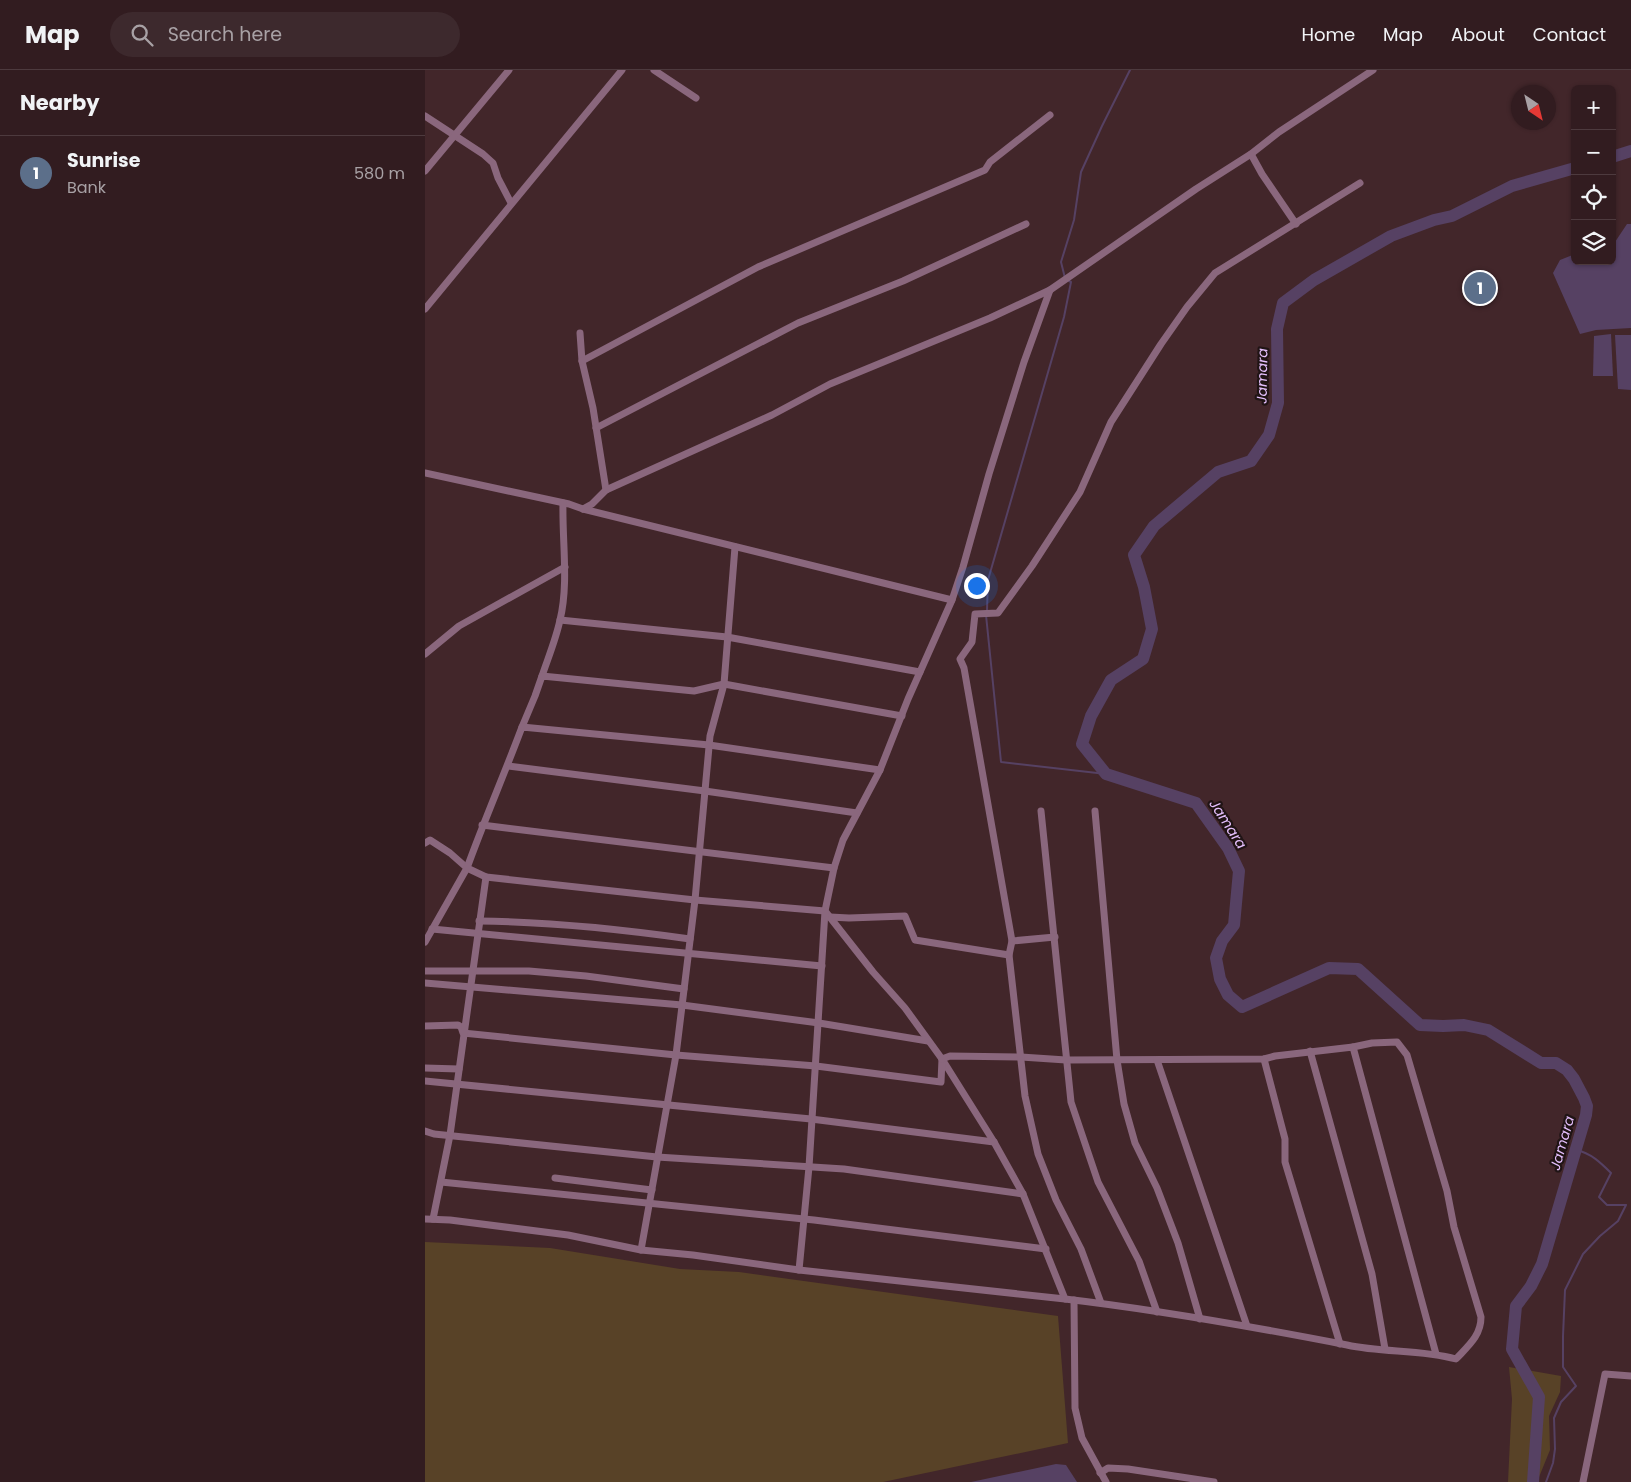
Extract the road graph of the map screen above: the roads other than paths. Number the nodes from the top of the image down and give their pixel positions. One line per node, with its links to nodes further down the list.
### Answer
1 (509, 70): 8 (street)
2 (622, 70): 12 (street)
3 (654, 70): 5 (street)
4 (1373, 70): 9 (street)
5 (695, 98)
6 (1050, 115): 18 (street)
7 (425, 116): 8 (street)
8 (455, 134): 10 (street); 12 (street)
9 (1251, 154): 14 (street); 15 (street)
10 (425, 171)
11 (1360, 183): 14 (street)
12 (511, 203): 16 (street)
13 (1026, 224): 19 (street)
14 (1297, 224): 56 (street)
15 (1050, 290): 21 (street); 26 (street)
16 (425, 309)
17 (580, 333): 18 (street)
18 (582, 361): 19 (street)
19 (596, 428): 21 (street)
20 (425, 473): 22 (street)
21 (606, 490): 23 (street)
22 (563, 503): 23 (street); 25 (street)
23 (583, 509): 24 (street)
24 (735, 547): 26 (street); 28 (street)
25 (565, 567): 27 (street); 29 (street)
26 (953, 600): 30 (street)
27 (560, 620): 28 (street); 31 (street)
28 (727, 637): 30 (street); 32 (street)
29 (425, 654)
30 (920, 672): 33 (street)
31 (542, 676): 32 (street); 34 (street)
32 (724, 684): 33 (street); 35 (street)
33 (902, 716): 37 (street)
34 (522, 727): 35 (street); 36 (street)
35 (709, 745): 37 (street); 38 (street)
36 (507, 766): 38 (street); 42 (street)
37 (881, 770): 41 (street)
38 (705, 791): 41 (street); 44 (street)
39 (1095, 811): 77 (street)
40 (1041, 812): 53 (street)
41 (857, 813): 46 (street)
42 (482, 825): 44 (street); 45 (street)
43 (425, 844): 45 (street)
44 (700, 852): 46 (street); 48 (street)
45 (467, 868): 47 (street); 51 (street)
46 (834, 868): 49 (street)
47 (487, 877): 48 (street); 50 (street)
48 (695, 900): 49 (street); 54 (street)
49 (828, 914): 58 (street); 59 (street); 69 (street)
50 (479, 922): 52 (street); 54 (street)
51 (432, 929): 52 (street); 55 (street)
52 (477, 935): 57 (street); 61 (street)
53 (1055, 937): 56 (street); 76 (street)
54 (690, 939): 57 (street)
55 (425, 942)
56 (1012, 942): 58 (street)
57 (688, 954): 59 (street); 64 (street)
58 (1009, 955): 73 (street)
59 (822, 966): 66 (street)
60 (425, 971): 61 (street)
61 (472, 971): 63 (street); 64 (street)
62 (425, 983): 63 (street)
63 (471, 987): 65 (street); 68 (street)
64 (684, 989): 65 (street)
65 (682, 1005): 66 (street); 72 (street)
66 (819, 1023): 69 (street); 79 (street)
67 (425, 1026): 68 (street)
68 (463, 1033): 72 (street); 81 (street)
69 (928, 1041): 74 (street)
70 (1353, 1047): 71 (street); 110 (street); 110 (street)
71 (1310, 1052): 75 (street); 109 (street)
72 (676, 1055): 79 (street); 84 (street)
73 (1021, 1057): 74 (street); 76 (street); 104 (street)
74 (942, 1059): 79 (street); 88 (street)
75 (1265, 1059): 78 (street); 108 (street)
76 (1066, 1060): 77 (street); 105 (street)
77 (1117, 1060): 78 (street); 106 (street)
78 (1157, 1060): 107 (street)
79 (816, 1066): 85 (street)
80 (425, 1068): 81 (street)
81 (459, 1069): 83 (street)
82 (425, 1081): 83 (street)
83 (457, 1084): 84 (street); 87 (street)
84 (668, 1106): 85 (street); 89 (street)
85 (811, 1118): 88 (street); 90 (street)
86 (425, 1131): 87 (street)
87 (450, 1135): 89 (street); 92 (street)
88 (994, 1142): 94 (street)
89 (657, 1157): 90 (street); 93 (street)
90 (809, 1167): 94 (street); 98 (street)
91 (555, 1178): 93 (street)
92 (441, 1182): 95 (street); 97 (street)
93 (652, 1190): 95 (street)
94 (1023, 1194): 99 (street)
95 (649, 1204): 98 (street); 100 (street)
96 (425, 1219): 97 (street)
97 (433, 1219): 100 (street)
98 (804, 1219): 99 (street); 101 (street)
99 (1046, 1249): 102 (street)
100 (641, 1250): 101 (street)
101 (799, 1270): 102 (street)
102 (1065, 1299): 103 (street)
103 (1074, 1300): 104 (street); 112 (street)
104 (1101, 1304): 105 (street)
105 (1157, 1312): 106 (street)
106 (1201, 1319): 107 (street)
107 (1247, 1326): 108 (street)
108 (1340, 1344): 109 (street)
109 (1385, 1349): 110 (street)
110 (1436, 1354)
111 (1631, 1376): 115 (street)
112 (1101, 1472): 113 (street); 114 (street)
113 (1106, 1482)
114 (1214, 1482)
115 (1583, 1482)

